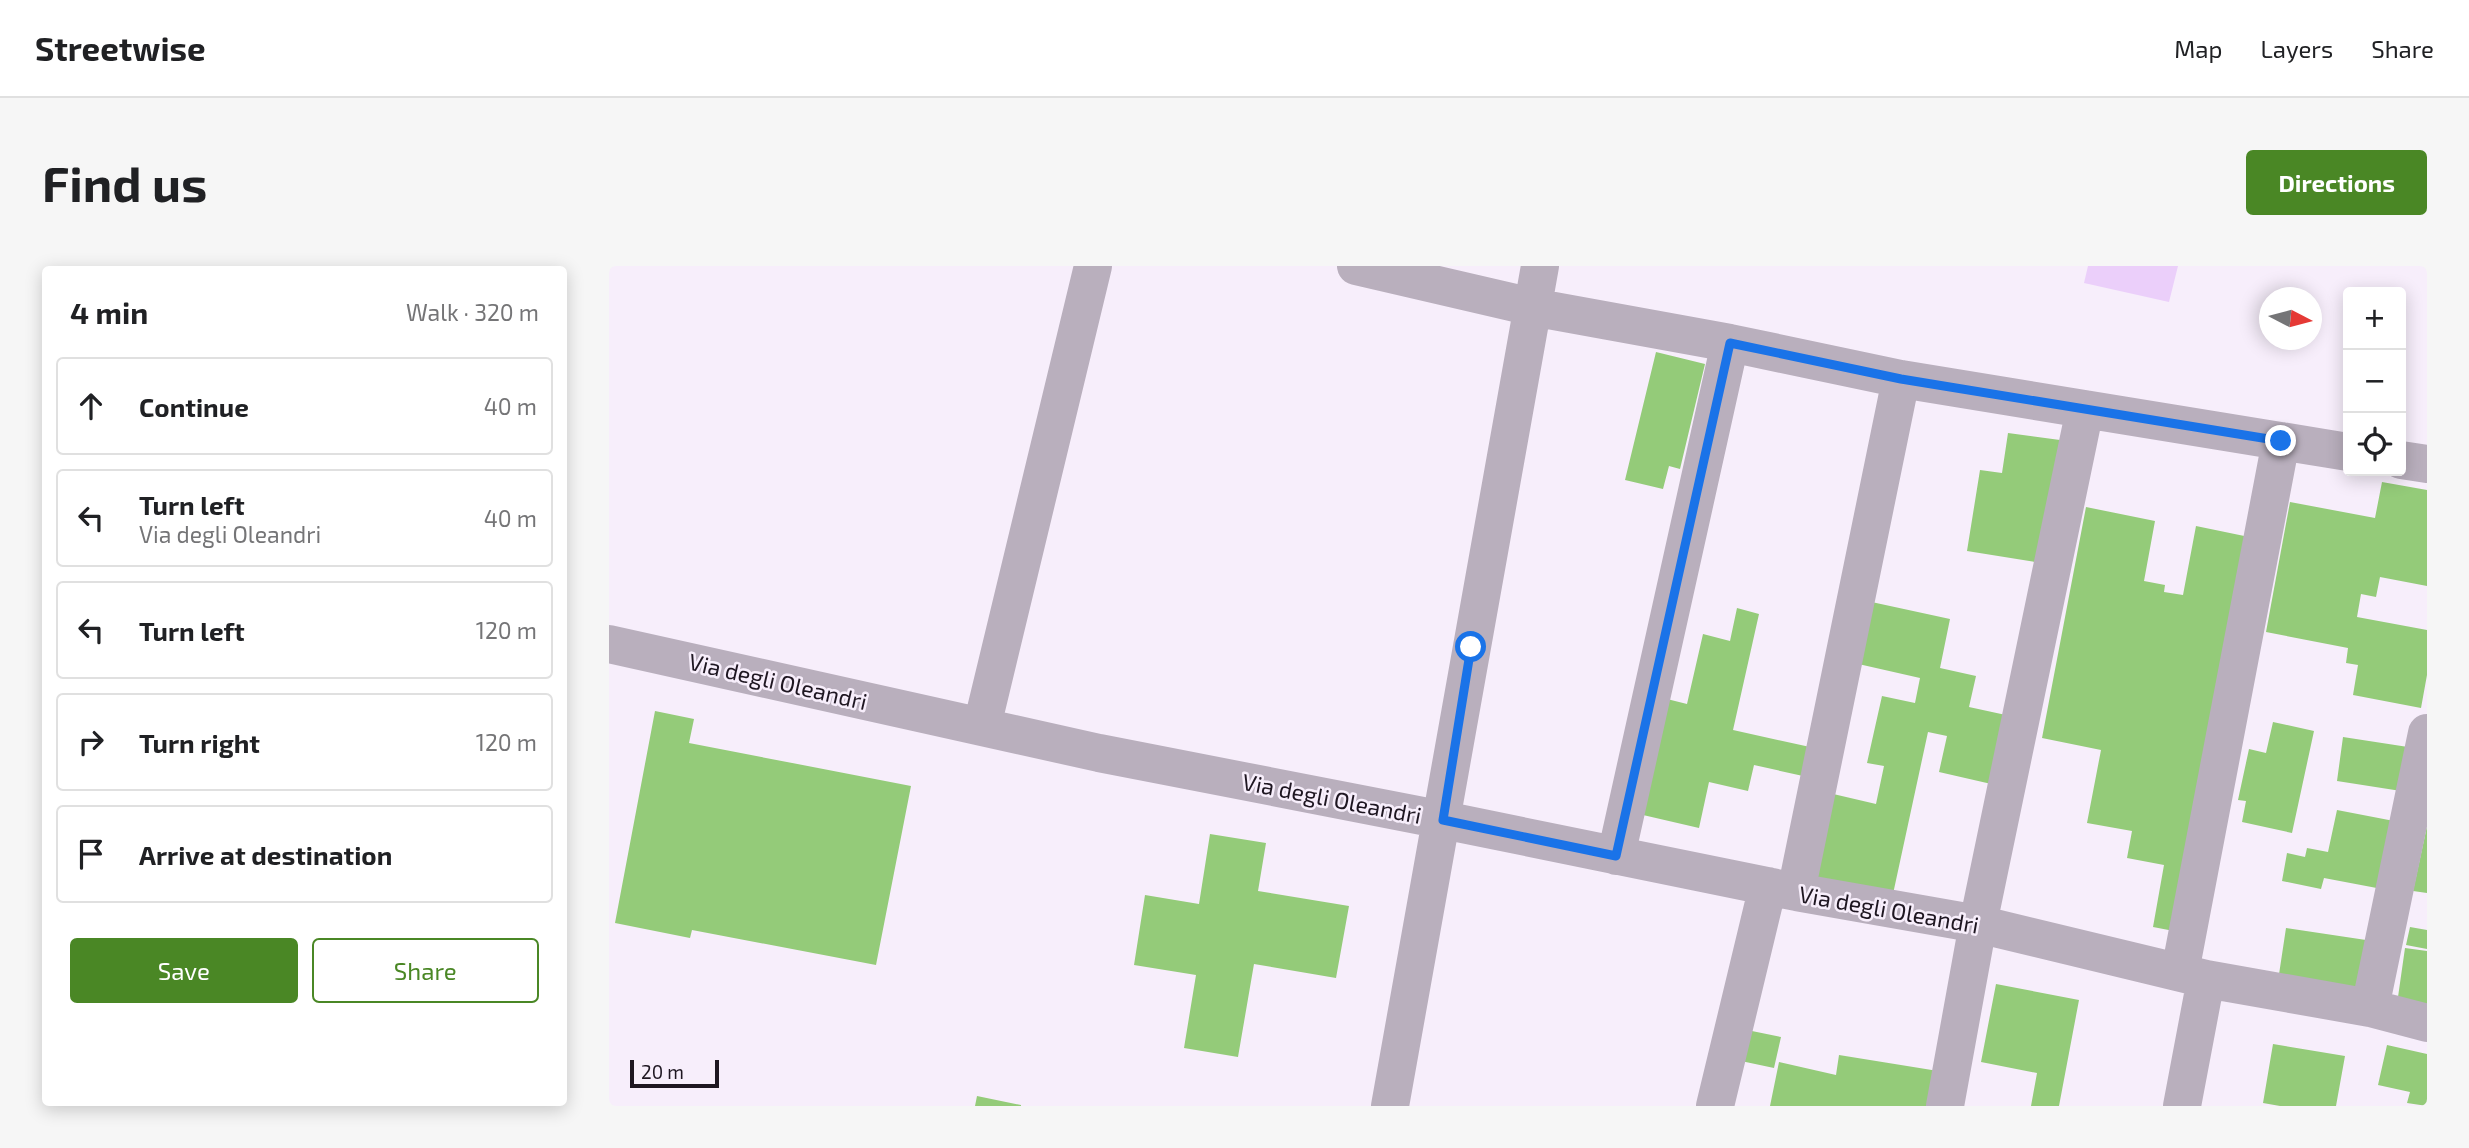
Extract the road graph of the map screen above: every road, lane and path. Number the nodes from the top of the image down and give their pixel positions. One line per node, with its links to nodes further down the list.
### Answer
1 (1093, 266): 13 (street)
2 (1356, 266): 4 (street)
3 (1540, 266): 4 (street)
4 (1532, 307): 5 (street); 15 (street)
5 (1730, 343): 6 (street); 16 (street)
6 (1901, 379): 7 (street); 17 (street)
7 (2085, 409): 8 (street); 18 (street)
8 (2281, 441): 9 (street); 19 (street)
9 (2343, 451)
10 (2406, 461): 11 (street)
11 (2427, 464)
12 (609, 643): 13 (street, Via degli Oleandri)
13 (982, 726): 15 (street, Via degli Oleandri)
14 (2427, 733): 20 (street)
15 (1443, 820): 16 (street, Via degli Oleandri); 22 (street)
16 (1616, 856): 17 (street, Via degli Oleandri)
17 (1782, 889): 18 (street, Via degli Oleandri); 23 (street)
18 (1978, 924): 19 (street, Via degli Oleandri); 24 (street)
19 (2193, 976): 20 (street, Via degli Oleandri); 25 (street)
20 (2370, 1008): 21 (street, Via degli Oleandri)
21 (2427, 1023)
22 (1390, 1106)
23 (1715, 1106)
24 (1945, 1106)
25 (2182, 1106)

